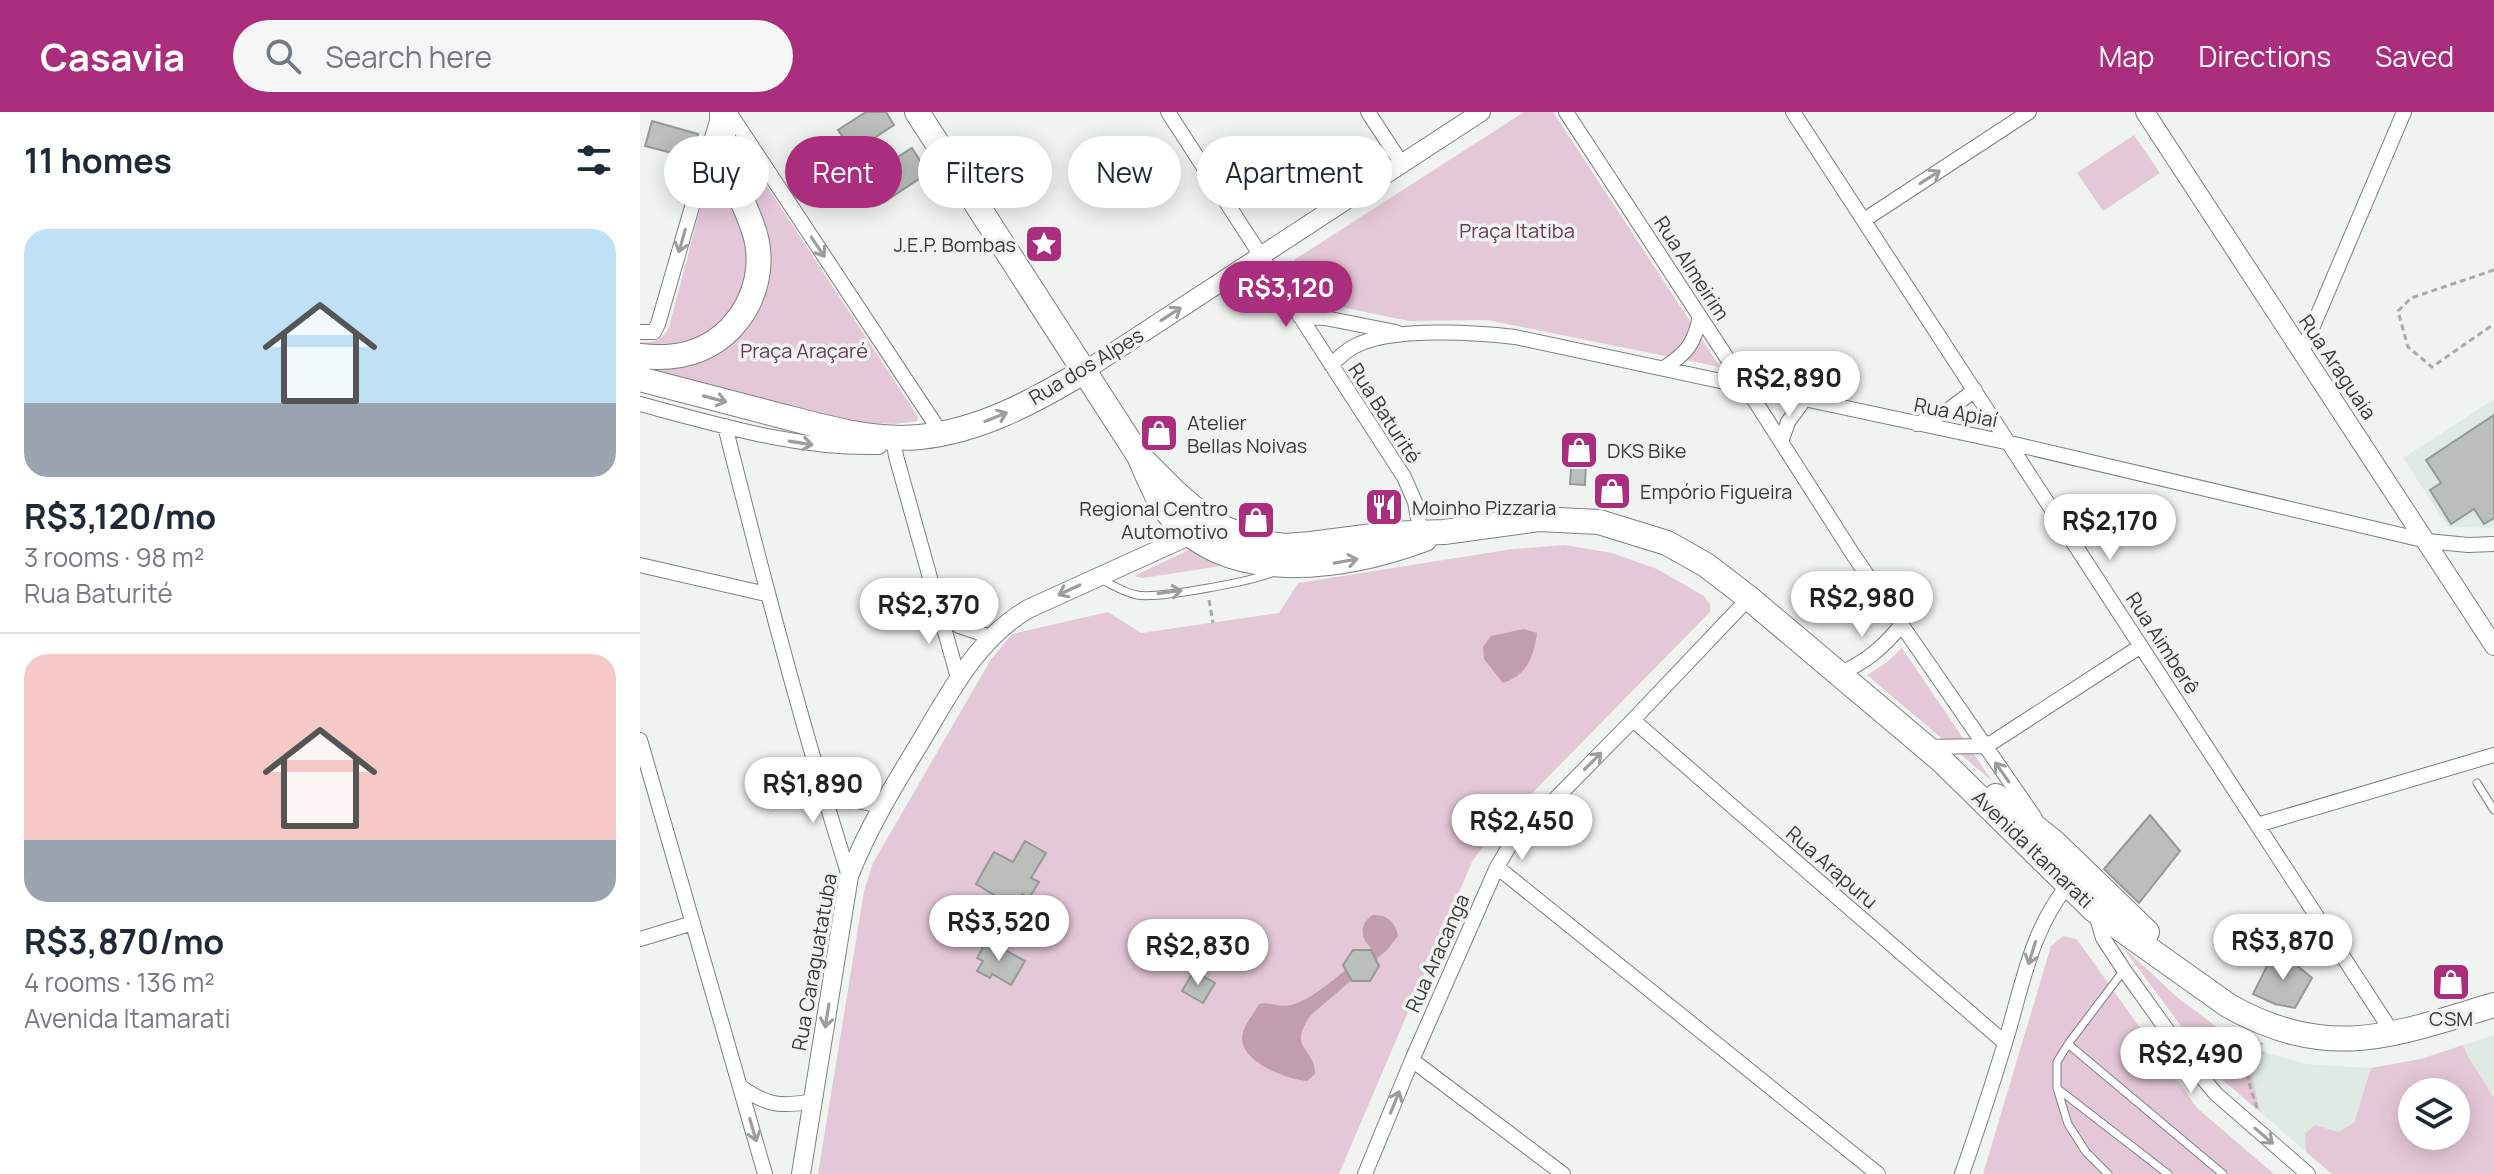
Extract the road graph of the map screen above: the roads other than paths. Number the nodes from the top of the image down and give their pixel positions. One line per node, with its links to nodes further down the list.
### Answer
1 (721, 112): 17 (street, one-way to 17); 20 (main road)
2 (729, 112): 31 (street, one-way to 31)
3 (917, 112): 23 (main road, Avenida Itamarati)
4 (1168, 112): 14 (street, Rua Baturité)
5 (1368, 112): 12 (street)
6 (1481, 112): 12 (street, Rua dos Alpes)
7 (1566, 112): 16 (street, Rua Almeirim)
8 (1793, 112): 13 (street, Rua Aimberê)
9 (2029, 112): 13 (street, one-way to 9)
10 (2145, 112): 19 (street, Rua Araguaia)
11 (2404, 112): 19 (street)
12 (1402, 164): 14 (street, Rua dos Alpes)
13 (1864, 220): 26 (street, Rua Aimberê)
14 (1261, 256): 15 (street, Rua Baturité); 23 (street, Rua dos Alpes, one-way to 14)
15 (1300, 317): 18 (street, Rua Apiaí); 21 (street, Rua Baturité)
16 (1700, 317): 22 (street); 25 (street, Rua Almeirim)
17 (640, 332)
18 (1408, 334): 21 (street, Rua Apiaí); 22 (street, Rua Apiaí)
19 (2302, 352): 38 (street, Rua Araguaia)
20 (640, 356)
21 (1331, 365): 37 (street, Rua Baturité)
22 (1664, 368): 25 (street, Rua Apiaí)
23 (1083, 372): 31 (main road, Rua dos Alpes, one-way to 23); 35 (main road, Avenida Itamarati)
24 (640, 379): 32 (main road, Rua dos Alpes, one-way to 32)
25 (1746, 387): 27 (street, Rua Apiaí); 33 (street, Rua Almeirim)
26 (1975, 390): 29 (street); 34 (street, Rua Aimberê)
27 (1804, 400): 29 (street, Rua Apiaí); 33 (street)
28 (640, 404): 30 (street, Rua dos Alpes)
29 (1916, 425): 34 (street, Rua Apiaí)
30 (725, 426): 32 (street, Rua dos Alpes, one-way to 32); 44 (street)
31 (941, 433): 32 (main road, Rua dos Alpes)
32 (894, 442): 46 (street)
33 (1781, 442): 47 (street, Rua Almeirim)
34 (2010, 443): 38 (street, Rua Apiaí); 49 (street, Rua Aimberê)
35 (1139, 456): 36 (main road, Avenida Itamarati); 39 (main road, Avenida Itamarati)
36 (1191, 535): 39 (main road); 42 (main road, Avenida Itamarati); 43 (street, Rua Caraguatatuba)
37 (1429, 535): 39 (main road, Avenida Itamarati); 42 (main road, Avenida Itamarati, one-way to 37); 45 (main road, Avenida Itamarati)
38 (2427, 541): 40 (street, Rua Apiaí); 50 (street, Rua Araguaia)
39 (1262, 543)
40 (2494, 544)
41 (640, 565): 44 (street)
42 (1287, 566): 43 (lane, one-way to 42)
43 (1096, 578): 48 (street, Rua Caraguatatuba, one-way to 48)
44 (766, 594): 58 (street)
45 (1749, 598): 51 (main road, Avenida Itamarati); 53 (street, Rua Aracanga)
46 (936, 604): 48 (street); 52 (street)
47 (1902, 624): 51 (street); 55 (street, Rua Almeirim)
48 (991, 637): 52 (street, Rua Caraguatatuba)
49 (2141, 646): 55 (street); 62 (street, Rua Aimberê)
50 (2494, 646)
51 (1838, 674): 56 (main road, Avenida Itamarati)
52 (958, 678): 60 (street, Rua Caraguatatuba)
53 (1633, 720): 64 (street, Rua Aracanga, one-way to 53); 75 (street, Rua Arapuru)
54 (640, 740): 68 (street)
55 (1983, 746): 56 (street); 63 (street, Rua Almeirim, one-way to 55)
56 (1933, 754): 63 (main road, Avenida Itamarati); 66 (main road, Avenida Itamarati)
57 (2494, 755): 62 (street)
58 (813, 762): 60 (street); 65 (street)
59 (2477, 783): 61 (lane)
60 (881, 805): 65 (street, Rua Caraguatatuba)
61 (2494, 810)
62 (2257, 825): 74 (street, Rua Aimberê)
63 (2055, 843): 69 (main road, Avenida Itamarati)
64 (1497, 867): 77 (street, Rua Aracanga); 85 (street)
65 (849, 876): 80 (street, Rua Caraguatatuba, one-way to 80)
66 (2068, 885): 67 (main road, Avenida Itamarati); 69 (main road); 75 (street, one-way to 75)
67 (2094, 910): 71 (street); 72 (main road, Avenida Itamarati)
68 (693, 923): 70 (street); 78 (street)
69 (2139, 924): 72 (main road, Avenida Itamarati)
70 (640, 939)
71 (2124, 970): 76 (lane); 90 (street, one-way to 90)
72 (2207, 988): 74 (main road, Avenida Itamarati)
73 (2494, 1005): 74 (main road, Avenida Itamarati)
74 (2394, 1035)
75 (2005, 1043): 86 (street)
76 (2068, 1044): 79 (lane); 89 (lane)
77 (1412, 1060): 83 (street, Rua Aracanga, one-way to 77); 84 (street)
78 (741, 1087): 80 (street); 81 (street, one-way to 81)
79 (2057, 1088): 87 (lane); 88 (lane)
80 (814, 1101): 82 (street, Rua Caraguatatuba)
81 (765, 1174)
82 (801, 1174)
83 (1365, 1174)
84 (1563, 1174)
85 (1878, 1174)
86 (1962, 1174)
87 (2108, 1174)
88 (2168, 1174)
89 (2223, 1174)
90 (2308, 1174)

